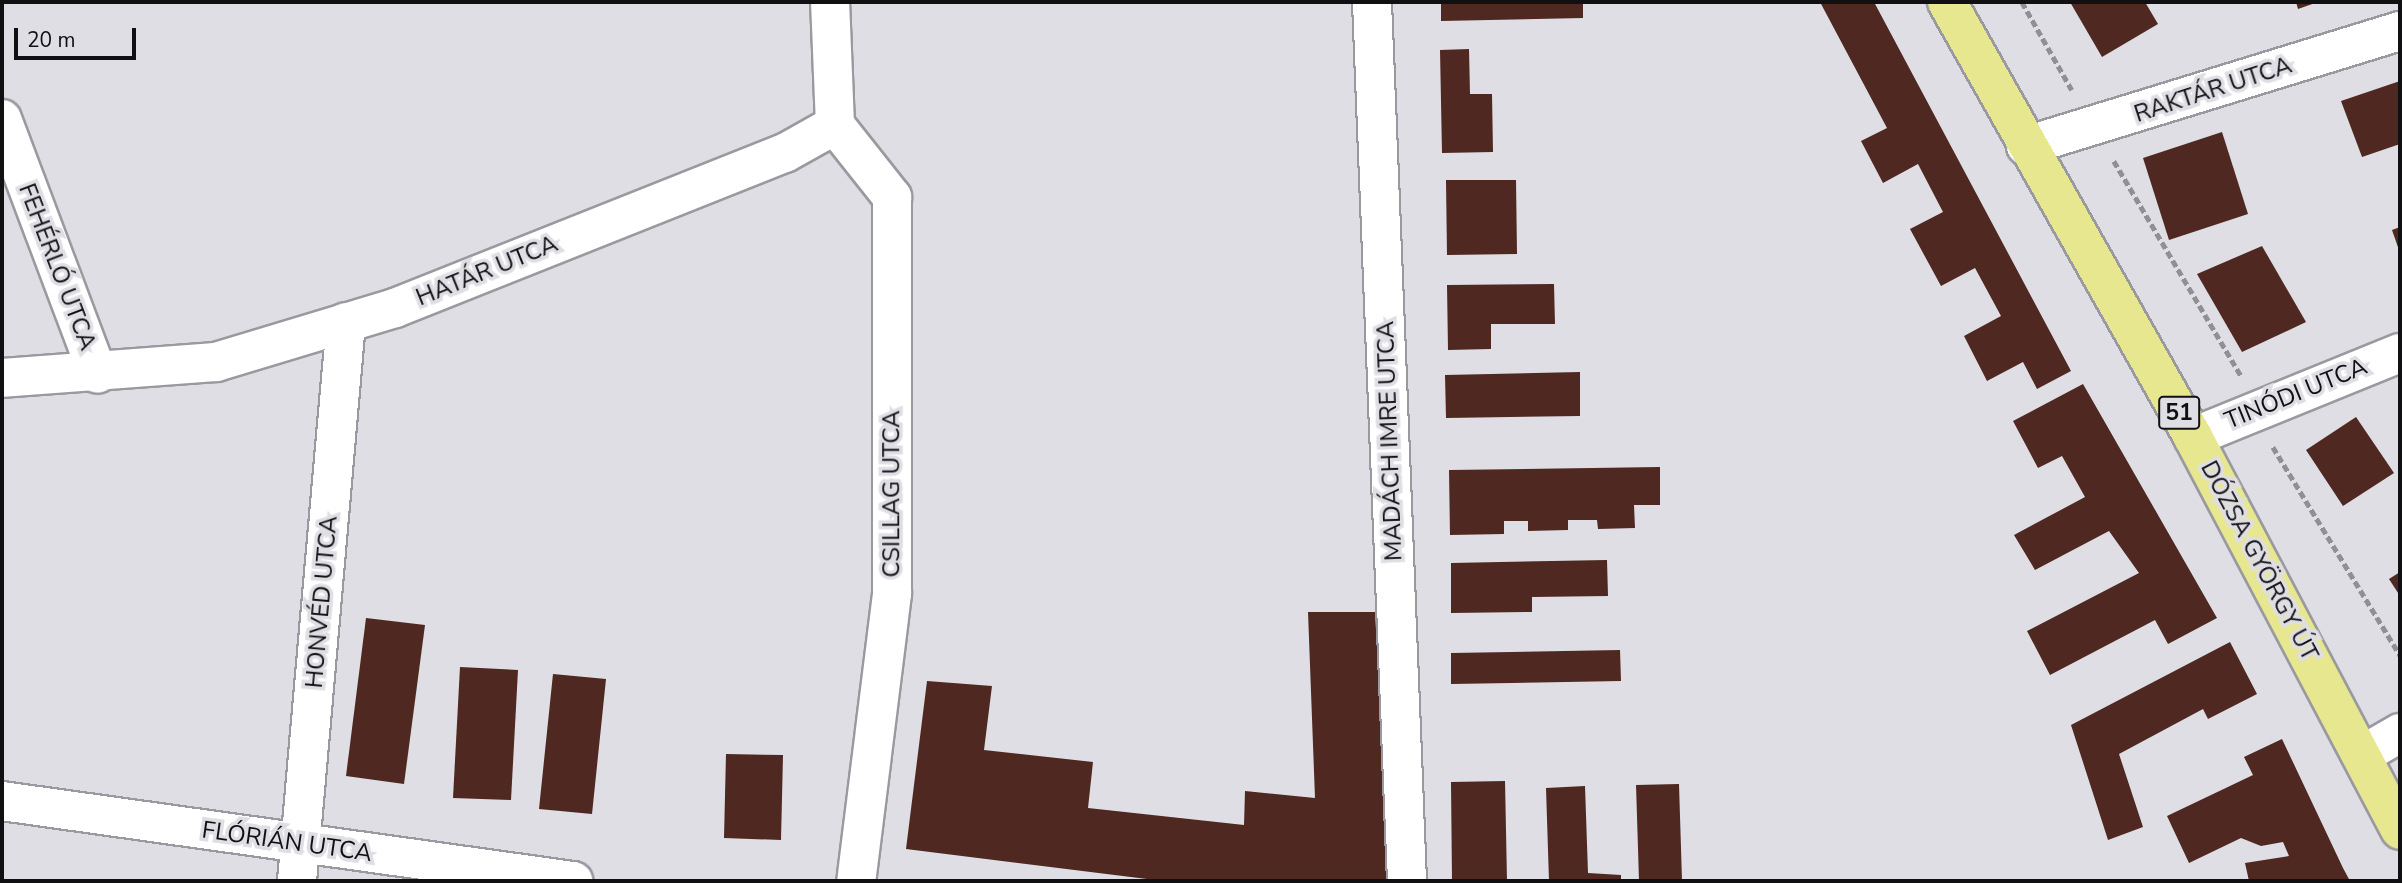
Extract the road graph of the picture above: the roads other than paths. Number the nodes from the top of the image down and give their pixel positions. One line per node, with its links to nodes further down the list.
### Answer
1 (830, 2): 6 (street)
2 (1372, 2): 20 (street, MADÁCH IMRE UTCA)
3 (1947, 2): 7 (main road, DÓZSA GYÖRGY ÚT / 51)
4 (2400, 31): 7 (street, RAKTÁR UTCA)
5 (2, 120): 10 (street, FEHÉRLÓ UTCA)
6 (835, 125): 8 (street, HATÁR UTCA); 19 (street, CSILLAG UTCA)
7 (2026, 146): 12 (main road, DÓZSA GYÖRGY ÚT / 51)
8 (346, 322): 10 (street, HATÁR UTCA); 17 (street, HONVÉD UTCA)
9 (2400, 353): 12 (street, TINÓDI UTCA)
10 (98, 374): 11 (street, HATÁR UTCA)
11 (2, 378)
12 (2193, 437): 14 (main road, DÓZSA GYÖRGY ÚT / 51)
13 (2400, 733): 14 (street)
14 (2362, 755): 16 (main road, DÓZSA GYÖRGY ÚT / 51)
15 (2, 801): 17 (street, FLÓRIÁN UTCA)
16 (2400, 830)
17 (299, 863): 18 (street, FLÓRIÁN UTCA)
18 (573, 881)
19 (856, 881)
20 (1407, 881)

